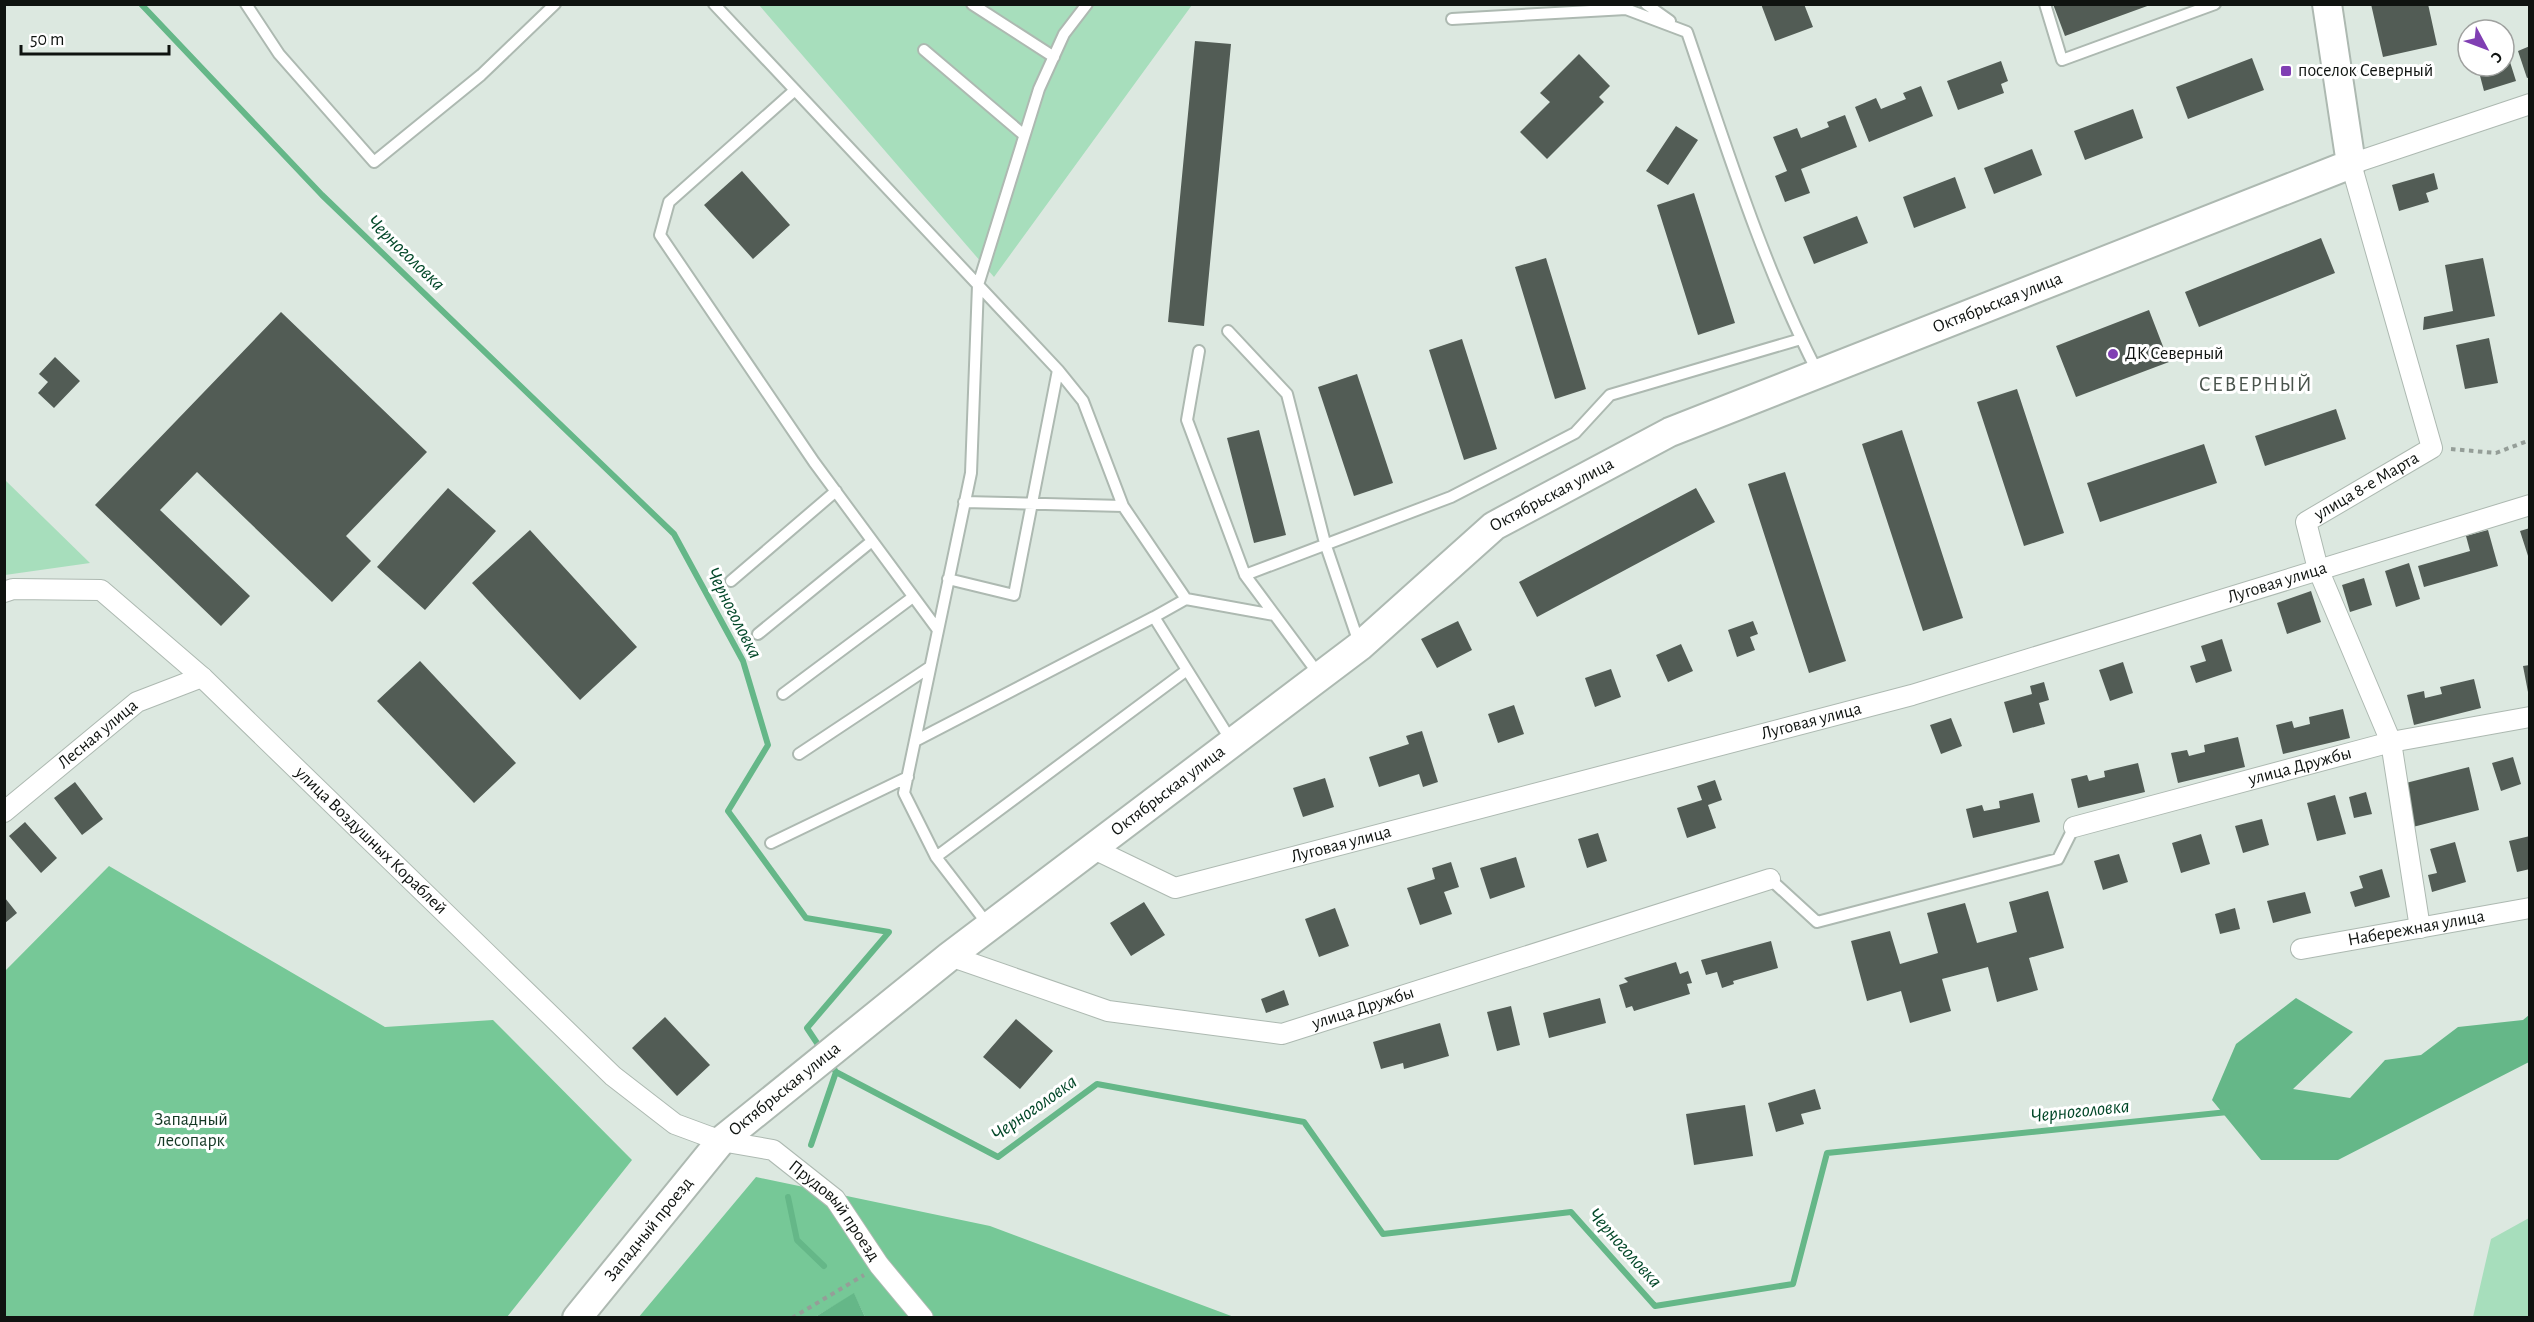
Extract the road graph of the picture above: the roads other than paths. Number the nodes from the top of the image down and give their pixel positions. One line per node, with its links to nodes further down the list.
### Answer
1 (246, 4): 2 (lane)
2 (555, 4)
3 (714, 4): 16 (lane)
4 (972, 4): 15 (lane)
5 (1087, 4): 15 (lane)
6 (1559, 4): 11 (lane)
7 (1646, 4): 13 (lane)
8 (2045, 4): 9 (lane)
9 (2215, 4)
10 (2327, 4): 19 (street, улица 8-е Марта)
11 (1569, 13): 12 (lane); 13 (lane)
12 (1452, 19)
13 (1687, 32): 22 (lane)
14 (924, 50): 18 (lane)
15 (1054, 57): 18 (lane)
16 (795, 90): 20 (lane); 26 (lane)
17 (2529, 104): 19 (street, Октябрьская улица)
18 (1024, 135): 20 (lane)
19 (2351, 164): 25 (street, Октябрьская улица); 33 (street, улица 8-е Марта)
20 (978, 285): 24 (lane); 27 (lane)
21 (1228, 331): 32 (lane)
22 (1801, 339): 25 (lane); 32 (lane)
23 (1199, 351): 34 (lane)
24 (1058, 370): 28 (lane); 30 (lane)
25 (1818, 373): 44 (street, Октябрьская улица)
26 (836, 491): 31 (lane); 36 (lane)
27 (964, 502): 28 (lane); 35 (lane)
28 (1034, 504): 30 (lane); 35 (lane)
29 (2529, 505): 33 (street, Луговая улица)
30 (1123, 506): 39 (lane)
31 (872, 541): 38 (lane); 43 (lane)
32 (1325, 543): 34 (lane); 44 (lane)
33 (2318, 569): 53 (street, улица 8-е Марта); 59 (street, Луговая улица)
34 (1245, 575): 40 (lane)
35 (948, 579): 42 (lane)
36 (731, 581)
37 (4, 592): 48 (street, улица Воздушных Кораблей)
38 (914, 597): 42 (lane); 49 (lane)
39 (1186, 599): 40 (lane); 41 (lane)
40 (1274, 615): 47 (lane)
41 (1154, 617): 46 (lane); 51 (lane)
42 (938, 630): 45 (lane)
43 (758, 634)
44 (1360, 646): 47 (street, Октябрьская улица)
45 (930, 667): 51 (lane); 54 (lane)
46 (1187, 670): 52 (lane); 60 (lane)
47 (1320, 676): 52 (street, Октябрьская улица)
48 (202, 677): 56 (street, Лесная улица); 67 (street, улица Воздушных Кораблей)
49 (783, 694)
50 (2529, 717): 53 (street, улица Дружбы)
51 (915, 741): 55 (lane)
52 (1233, 742): 59 (street, Октябрьская улица)
53 (2391, 742): 57 (street, улица Дружбы); 64 (street, улица 8-е Марта)
54 (799, 754)
55 (908, 777): 58 (lane); 60 (lane)
56 (4, 812)
57 (2074, 827): 61 (lane)
58 (771, 843)
59 (1092, 848): 63 (street, Октябрьская улица)
60 (936, 857): 63 (lane)
61 (1770, 879): 66 (street, улица Дружбы)
62 (2529, 908): 64 (street, Набережная улица)
63 (989, 926): 66 (street, Октябрьская улица)
64 (2420, 928): 65 (street, Набережная улица)
65 (2301, 949)
66 (950, 956): 67 (street, Октябрьская улица)
67 (721, 1141): 68 (street, Западный проезд); 69 (street, Прудовый проезд)
68 (577, 1317)
69 (923, 1317)

